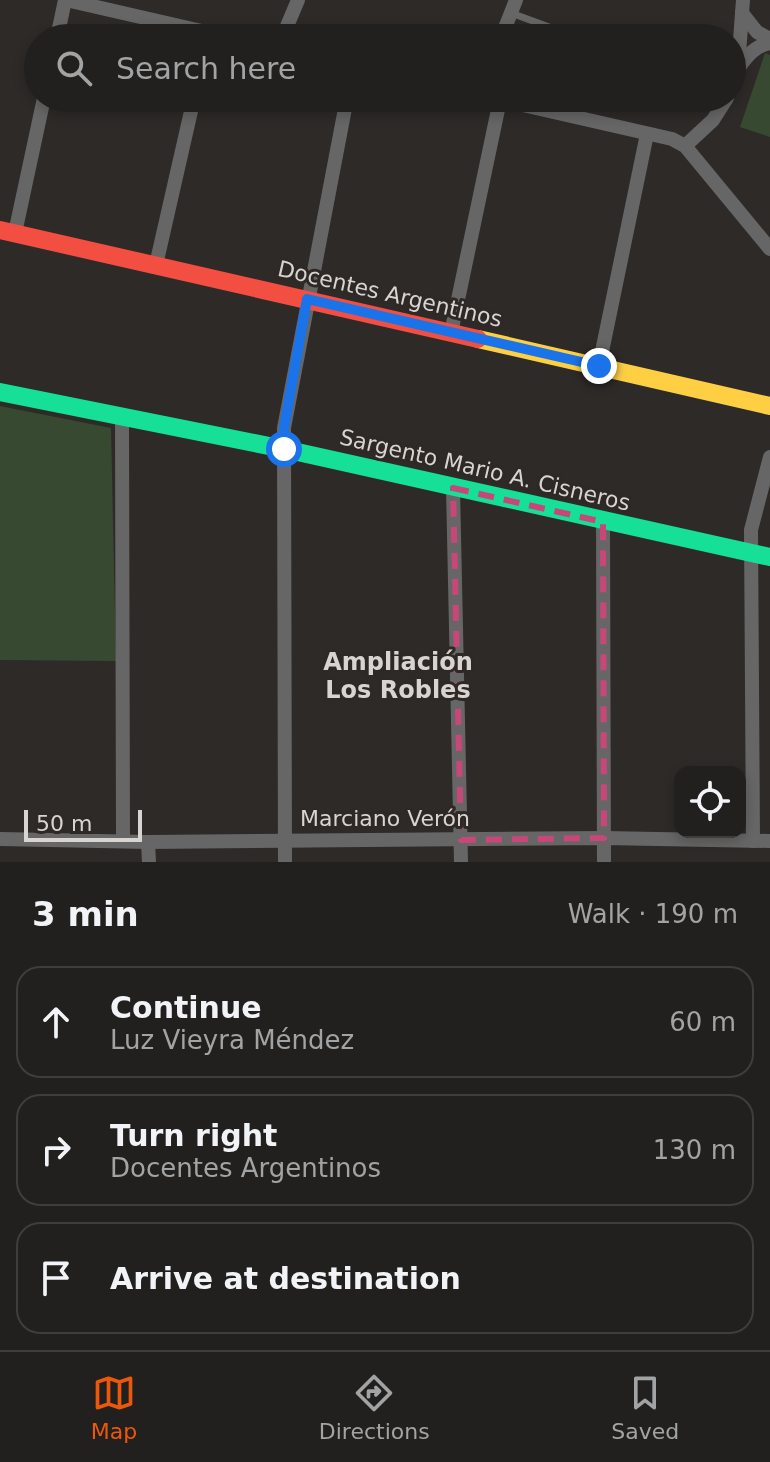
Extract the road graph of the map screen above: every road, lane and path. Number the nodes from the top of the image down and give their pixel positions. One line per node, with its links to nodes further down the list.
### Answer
1 (66, 0): 3 (street); 6 (street)
2 (298, 0): 8 (street)
3 (86, 2): 7 (street)
4 (513, 6): 9 (lane)
5 (742, 7): 10 (street)
6 (60, 24)
7 (167, 24)
8 (288, 24)
9 (548, 24)
10 (770, 41): 11 (street)
11 (746, 57)
12 (40, 112): 20 (street)
13 (191, 112): 22 (street)
14 (344, 112): 23 (street)
15 (494, 112): 24 (street)
16 (552, 112): 18 (street)
17 (718, 112): 19 (street)
18 (647, 134): 19 (street); 25 (street)
19 (685, 146): 21 (street)
20 (8, 231): 22 (street, Docentes Argentinos)
21 (770, 249)
22 (156, 265): 23 (street, Docentes Argentinos)
23 (307, 299): 24 (street, Docentes Argentinos); 29 (street)
24 (451, 333): 25 (street, Docentes Argentinos)
25 (599, 366): 27 (street, Docentes Argentinos)
26 (0, 392): 28 (street, Sargento Mario A. Cisneros)
27 (770, 406)
28 (122, 417): 29 (street, Sargento Mario A. Cisneros); 39 (street)
29 (284, 449): 31 (street, Sargento Mario A. Cisneros); 37 (street)
30 (770, 457): 33 (street)
31 (453, 488): 32 (street, Sargento Mario A. Cisneros); 38 (street)
32 (603, 522): 33 (street, Sargento Mario A. Cisneros); 35 (street)
33 (751, 553): 34 (street, Sargento Mario A. Cisneros); 40 (street)
34 (770, 557)
35 (604, 838): 38 (street, Marciano Verón); 40 (street, Marciano Verón); 46 (street)
36 (0, 839): 39 (street, Marciano Verón)
37 (285, 840): 38 (street, Marciano Verón); 42 (street, Marciano Verón); 44 (street)
38 (461, 840): 45 (street)
39 (123, 841): 42 (street, Marciano Verón)
40 (753, 841): 41 (street, Marciano Verón)
41 (770, 841)
42 (148, 842): 43 (street)
43 (149, 862)
44 (285, 862)
45 (461, 862)
46 (604, 862)

